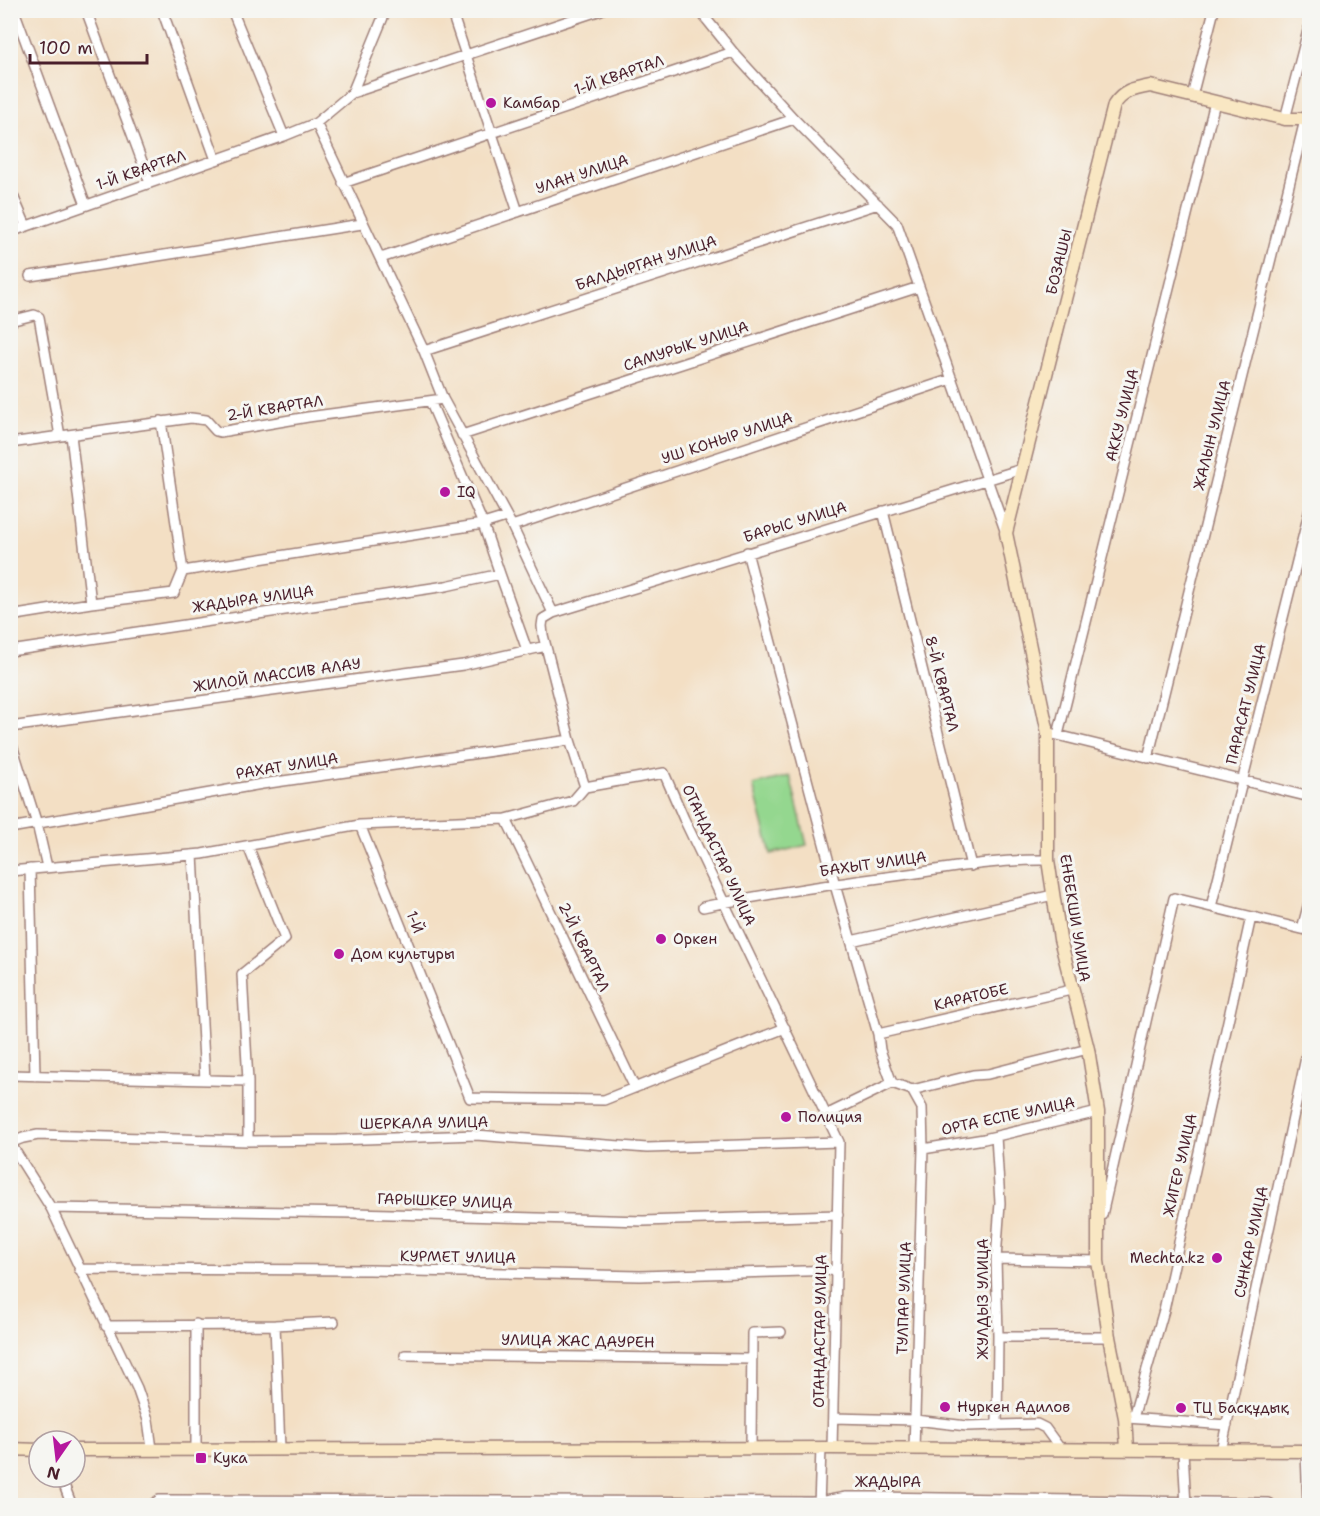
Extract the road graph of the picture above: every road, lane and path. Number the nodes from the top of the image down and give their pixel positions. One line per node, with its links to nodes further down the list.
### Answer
1 (14, 10): 27 (street)
2 (87, 10): 23 (street)
3 (162, 10): 22 (street)
4 (232, 10): 21 (street)
5 (386, 10): 13 (street)
6 (451, 10): 12 (street)
7 (601, 10): 12 (street)
8 (699, 10): 11 (street)
9 (1214, 10): 14 (street)
10 (1310, 23): 16 (street)
11 (733, 52): 17 (street); 20 (street, 1-Й КВАРТАЛ)
12 (465, 57): 13 (street); 20 (street)
13 (352, 93): 19 (street, 1-Й КВАРТАЛ)
14 (1192, 96): 15 (street, БОЗАШЫ); 45 (street, БОЗАШЫ)
15 (1215, 102): 16 (street, БОЗАШЫ); 63 (street, АККУ УЛИЦА)
16 (1285, 119): 18 (street, БОЗАШЫ)
17 (794, 120): 26 (street); 28 (street, УЛАН УЛИЦА)
18 (1307, 120): 66 (street, ЖАЛЫН УЛИЦА)
19 (316, 123): 21 (street, 1-Й КВАРТАЛ); 24 (street)
20 (491, 134): 24 (street, 1-Й КВАРТАЛ); 28 (street)
21 (284, 136): 22 (street, 1-Й КВАРТАЛ)
22 (216, 160): 23 (street, 1-Й КВАРТАЛ)
23 (150, 183): 27 (street, 1-Й КВАРТАЛ)
24 (343, 183): 29 (street)
25 (10, 189): 30 (street)
26 (878, 204): 34 (street); 36 (street, БАЛДЫРГАН УЛИЦА)
27 (86, 205): 30 (street, 1-Й КВАРТАЛ)
28 (518, 212): 32 (street, УЛАН УЛИЦА)
29 (362, 224): 32 (street); 33 (street)
30 (26, 226): 31 (street, 1-Й КВАРТАЛ)
31 (10, 232)
32 (381, 258): 36 (street)
33 (30, 276)
34 (919, 287): 37 (street); 42 (street, САМУРЫК УЛИЦА)
35 (10, 321): 43 (street)
36 (424, 351): 38 (street)
37 (952, 379): 46 (street); 51 (street, УШ КОНЫР УЛИЦА)
38 (443, 399): 39 (street, 2-Й КВАРТАЛ); 42 (street)
39 (430, 401): 40 (street, 2-Й КВАРТАЛ); 50 (street)
40 (161, 422): 41 (street, 2-Й КВАРТАЛ); 54 (street)
41 (71, 435): 43 (street, 2-Й КВАРТАЛ); 56 (street)
42 (462, 435): 49 (street)
43 (60, 436): 44 (street, 2-Й КВАРТАЛ)
44 (11, 441)
45 (1022, 469): 46 (street, БАРЫС УЛИЦА); 52 (street, БОЗАШЫ)
46 (987, 479): 48 (street, БАРЫС УЛИЦА); 52 (street)
47 (1310, 509): 67 (street, ПАРАСАТ УЛИЦА)
48 (883, 511): 53 (street, БАРЫС УЛИЦА); 77 (street, 8-Й КВАРТАЛ)
49 (506, 517): 50 (street); 51 (street)
50 (483, 525): 54 (street); 55 (street)
51 (512, 526): 57 (street)
52 (1006, 533): 63 (street, ЕНБЕКШИ УЛИЦА)
53 (747, 552): 57 (street, БАРЫС УЛИЦА); 81 (street)
54 (183, 572): 56 (street)
55 (500, 574): 60 (street); 61 (street, ЖАДЫРА УЛИЦА)
56 (91, 603): 58 (street)
57 (553, 614): 59 (street)
58 (10, 616)
59 (546, 646): 60 (street, ЖИЛОЙ МАССИВ АЛАУ); 65 (street)
60 (527, 650): 62 (street, ЖИЛОЙ МАССИВ АЛАУ)
61 (10, 651)
62 (10, 727)
63 (1053, 734): 66 (street); 76 (street, ЕНБЕКШИ УЛИЦА)
64 (10, 740): 71 (street)
65 (570, 740): 68 (street); 71 (street, РАХАТ УЛИЦА)
66 (1148, 758): 67 (street)
67 (1242, 781): 69 (street); 85 (street, ПАРАСАТ УЛИЦА)
68 (585, 787): 70 (street); 84 (street, ОТАНДАСТАР УЛИЦА)
69 (1310, 797)
70 (506, 819): 72 (street); 100 (street, 2-Й КВАРТАЛ)
71 (37, 824): 73 (street, РАХАТ УЛИЦА); 78 (street)
72 (360, 825): 74 (street); 100 (street, 1-Й)
73 (10, 828)
74 (248, 846): 75 (street); 98 (street)
75 (193, 855): 78 (street); 97 (street)
76 (1048, 860): 77 (street, БАХЫТ УЛИЦА); 82 (street, ЕНБЕКШИ УЛИЦА)
77 (971, 866): 81 (street, БАХЫТ УЛИЦА)
78 (47, 867): 79 (street)
79 (30, 869): 80 (street); 96 (street)
80 (10, 871)
81 (835, 885): 84 (street, БАХЫТ УЛИЦА); 89 (street)
82 (1053, 895): 89 (street); 90 (street, ЕНБЕКШИ УЛИЦА)
83 (1310, 899): 88 (street)
84 (725, 903): 86 (street, БАХЫТ УЛИЦА); 91 (street, ОТАНДАСТАР УЛИЦА)
85 (1211, 907): 87 (street); 111 (street, ЕНБЕКШИ УЛИЦА)
86 (703, 908)
87 (1251, 917): 88 (street); 126 (street, ЖИГЕР УЛИЦА)
88 (1306, 930)
89 (851, 941): 92 (street)
90 (1071, 990): 92 (street, КАРАТОБЕ); 94 (street, ЕНБЕКШИ УЛИЦА)
91 (785, 1028): 100 (street); 103 (street, ОТАНДАСТАР УЛИЦА)
92 (878, 1034): 99 (street)
93 (1310, 1039): 128 (street, СУНКАР УЛИЦА)
94 (1088, 1049): 101 (street); 102 (street, ЕНБЕКШИ УЛИЦА)
95 (10, 1075): 96 (street)
96 (35, 1076): 97 (street)
97 (205, 1080): 98 (street)
98 (249, 1081): 105 (street)
99 (892, 1083): 101 (street); 103 (street)
100 (634, 1088)
101 (912, 1090): 108 (street, ТУЛПАР УЛИЦА)
102 (1098, 1112): 104 (street, ОРТА ЕСПЕ УЛИЦА); 111 (street, ЕНБЕКШИ УЛИЦА)
103 (826, 1115): 106 (street, ОТАНДАСТАР УЛИЦА)
104 (996, 1136): 108 (street, ОРТА ЕСПЕ УЛИЦА); 112 (street, ЖУЛДЫЗ УЛИЦА)
105 (248, 1141): 106 (street, ШЕРКАЛА УЛИЦА); 107 (street, ШЕРКАЛА УЛИЦА)
106 (839, 1142): 110 (street, ОТАНДАСТАР УЛИЦА)
107 (10, 1143): 109 (street)
108 (923, 1149): 127 (street, ТУЛПАР УЛИЦА)
109 (51, 1208): 110 (street, ГАРЫШКЕР УЛИЦА); 114 (street)
110 (838, 1215): 115 (street, ОТАНДАСТАР УЛИЦА)
111 (1097, 1238): 113 (street, ЕНБЕКШИ УЛИЦА)
112 (996, 1259): 113 (street); 121 (street, ЖУЛДЫЗ УЛИЦА)
113 (1098, 1261): 122 (street, ЕНБЕКШИ УЛИЦА)
114 (79, 1269): 115 (street, КУРМЕТ УЛИЦА); 119 (street)
115 (837, 1270): 125 (street, ОТАНДАСТАР УЛИЦА)
116 (334, 1322): 118 (street)
117 (196, 1324): 118 (street); 119 (street); 136 (street)
118 (275, 1325): 137 (street)
119 (106, 1326): 135 (street)
120 (781, 1332): 124 (street)
121 (998, 1337): 122 (street); 129 (street, ЖУЛДЫЗ УЛИЦА)
122 (1109, 1337): 126 (street, ЕНБЕКШИ УЛИЦА)
123 (405, 1355): 124 (street, УЛИЦА ЖАС ДАУРЕН)
124 (752, 1359): 132 (street)
125 (833, 1418): 127 (street); 133 (street, ОТАНДАСТАР УЛИЦА)
126 (1129, 1418): 128 (street); 139 (street, ЕНБЕКШИ УЛИЦА)
127 (915, 1420): 129 (street); 138 (street, ТУЛПАР УЛИЦА)
128 (1227, 1425): 143 (street, СУНКАР УЛИЦА)
129 (997, 1426): 141 (street)
130 (1310, 1436): 144 (street)
131 (11, 1448): 134 (street)
132 (751, 1448): 133 (street); 137 (street)
133 (827, 1448): 138 (street); 149 (street, ОТАНДАСТАР УЛИЦА)
134 (27, 1449)
135 (152, 1449): 136 (street); 140 (street)
136 (196, 1449): 137 (street)
137 (280, 1449)
138 (914, 1449): 141 (street)
139 (1127, 1449): 141 (street); 142 (street)
140 (87, 1450)
141 (1061, 1450)
142 (1183, 1451): 143 (street); 148 (street)
143 (1221, 1451): 144 (street)
144 (1308, 1451): 145 (street)
145 (1308, 1482): 152 (street)
146 (66, 1489): 150 (street)
147 (154, 1503): 149 (street, ЖАДЫРА)
148 (1186, 1503): 149 (street, ЖАДЫРА); 151 (street, ЖАДЫРА)
149 (819, 1504)
150 (72, 1506)
151 (1274, 1506)
152 (1308, 1506)

